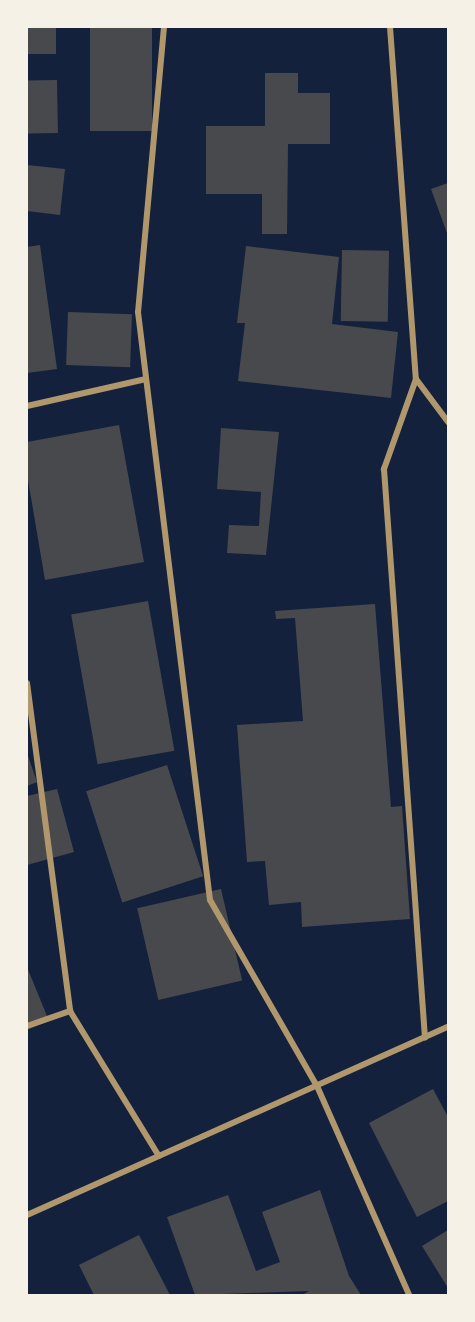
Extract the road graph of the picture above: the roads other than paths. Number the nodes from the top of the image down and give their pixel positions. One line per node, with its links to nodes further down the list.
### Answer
1 (164, 27): 3 (street)
2 (390, 27): 4 (street)
3 (146, 379): 5 (street); 12 (street)
4 (416, 379): 6 (street); 11 (street)
5 (27, 406)
6 (448, 422)
7 (27, 683): 8 (street)
8 (69, 1011): 9 (street); 13 (street)
9 (27, 1026)
10 (448, 1027): 11 (street)
11 (425, 1038): 12 (street)
12 (317, 1086): 13 (street); 15 (street)
13 (159, 1156): 14 (street)
14 (27, 1215)
15 (409, 1295)

